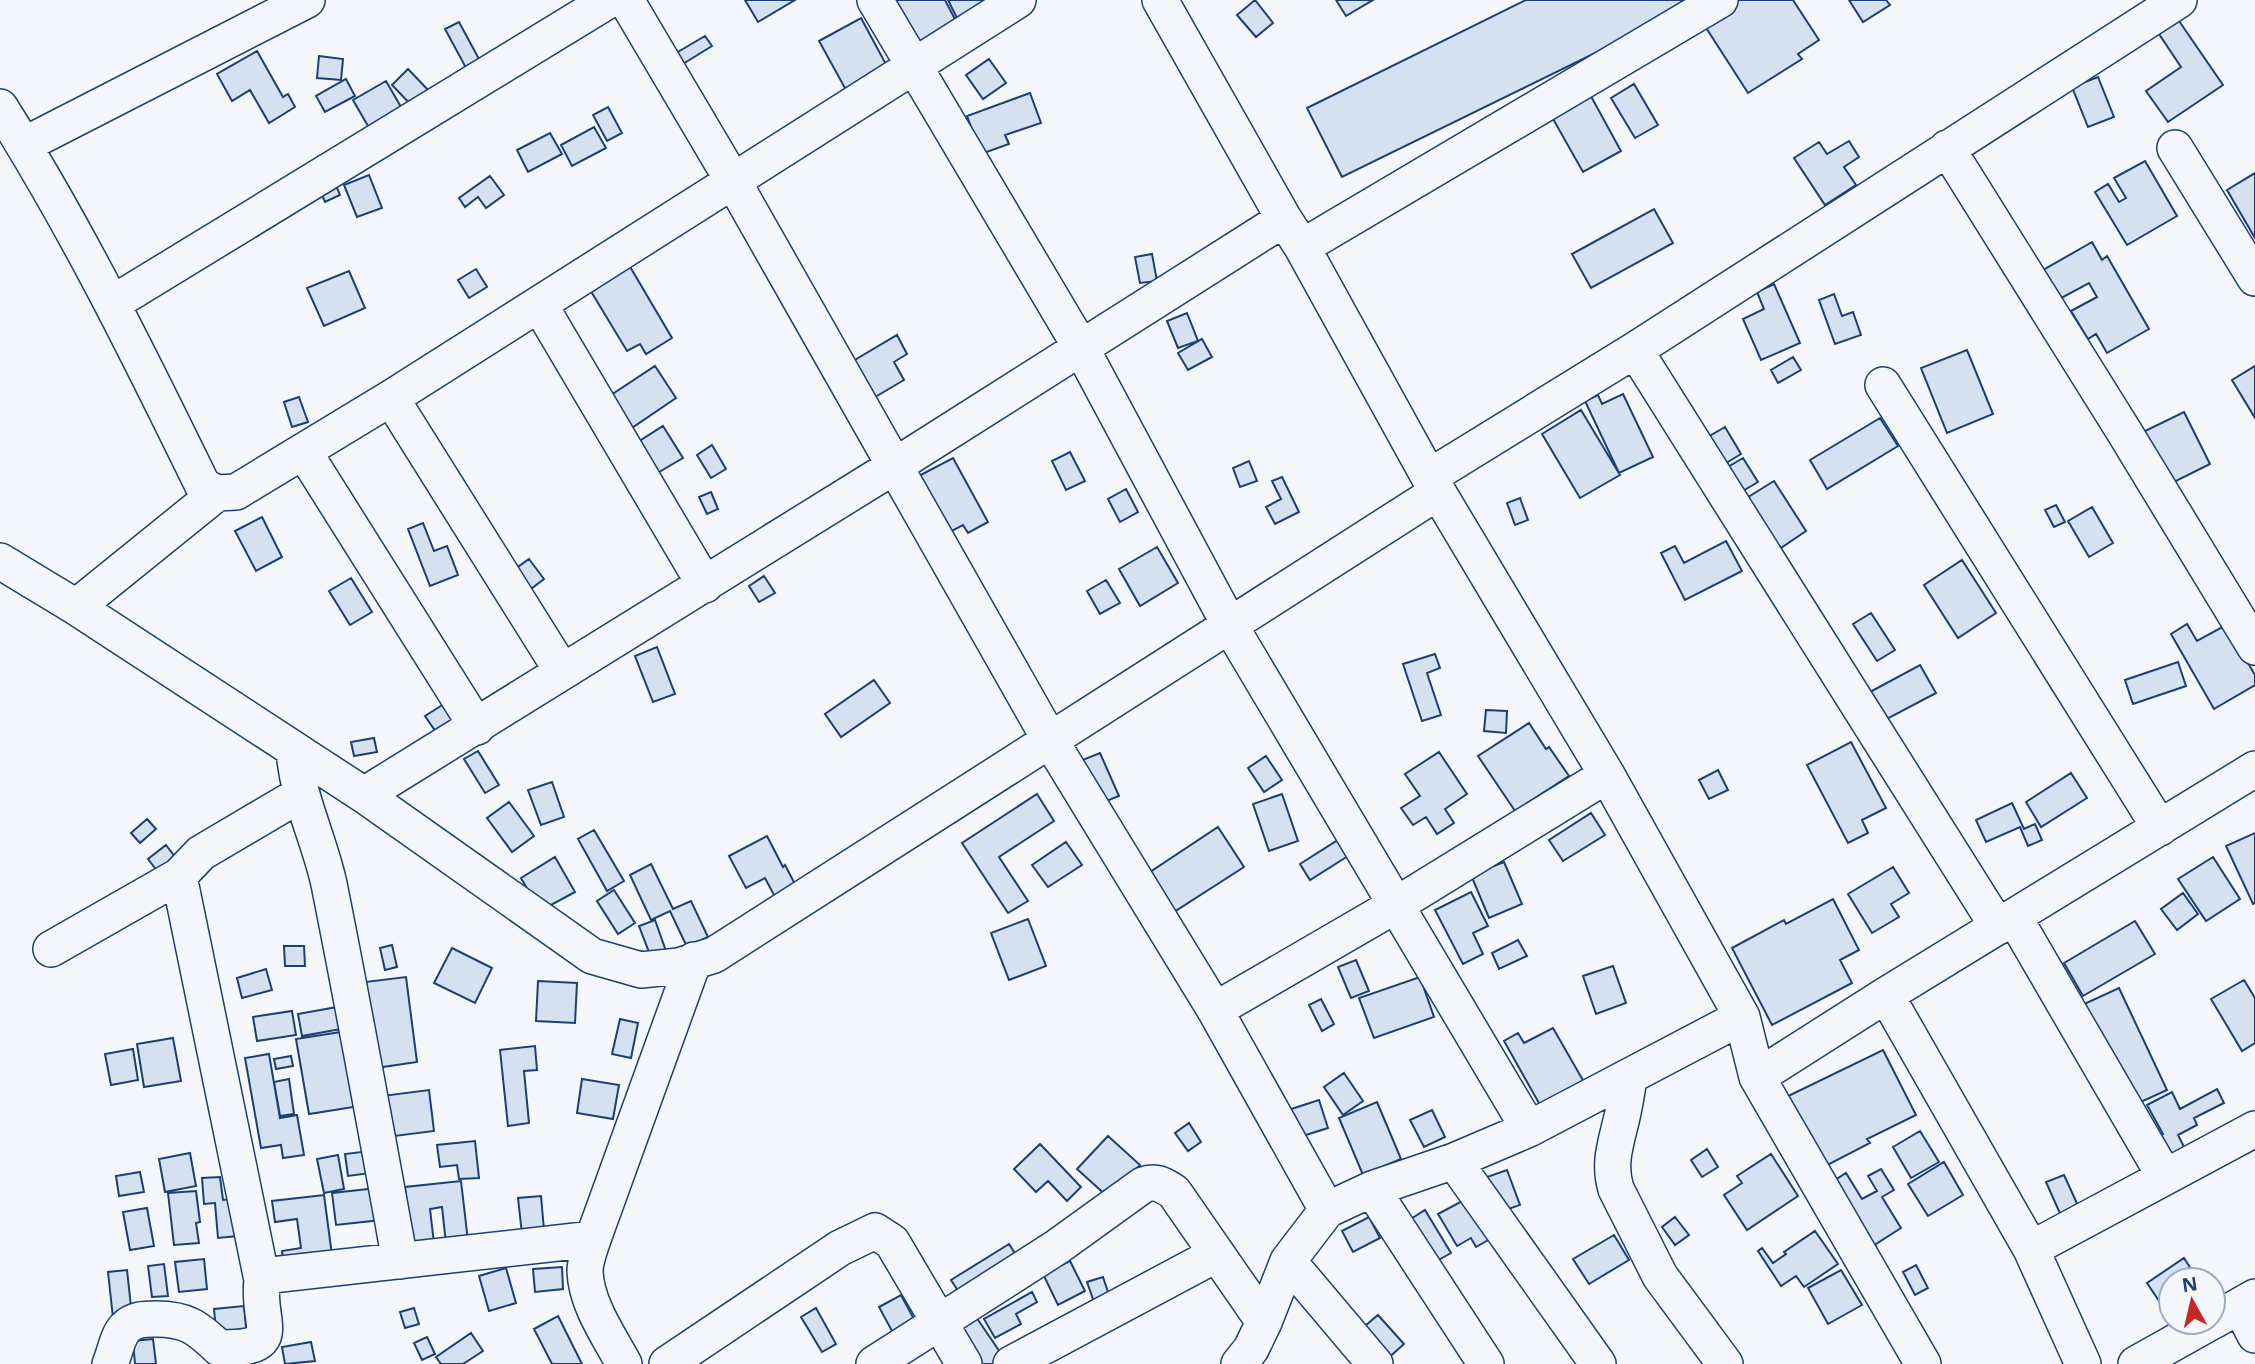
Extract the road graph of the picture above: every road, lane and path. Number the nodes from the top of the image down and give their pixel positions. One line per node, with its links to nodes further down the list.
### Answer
1 (609, 0): 17 (street)
2 (626, 0): 14 (street)
3 (875, 0): 9 (street)
4 (1018, 0): 9 (street)
5 (1160, 0): 15 (street)
6 (1720, 0): 15 (street)
7 (2179, 0): 12 (street)
8 (294, 3): 11 (street)
9 (912, 66): 14 (street); 19 (street)
10 (0, 107): 11 (street)
11 (24, 145): 17 (street)
12 (1947, 148): 20 (street); 31 (street)
13 (2175, 148): 16 (street)
14 (733, 181): 18 (street); 24 (street)
15 (1293, 233): 19 (street); 25 (street)
16 (2255, 278)
17 (113, 303): 26 (street)
18 (539, 304): 22 (street); 28 (street)
19 (1080, 346): 24 (street); 30 (street)
20 (1634, 349): 25 (street); 43 (street)
21 (1883, 385): 40 (street)
22 (391, 398): 23 (street); 32 (street)
23 (304, 452): 26 (street); 33 (street)
24 (893, 467): 28 (street); 34 (street)
25 (1433, 485): 30 (street); 37 (street)
26 (217, 493): 29 (street)
27 (0, 561): 29 (street)
28 (705, 584): 32 (street)
29 (76, 607): 35 (street)
30 (1229, 624): 34 (street); 42 (street)
31 (2255, 647)
32 (562, 671): 33 (street)
33 (477, 726): 39 (street)
34 (1050, 740): 45 (street); 47 (street)
35 (294, 750): 38 (street); 39 (street)
36 (2255, 769): 40 (street)
37 (1607, 775): 42 (street); 48 (street)
38 (301, 794): 41 (street); 60 (street)
39 (364, 795): 45 (street)
40 (2160, 828): 43 (street)
41 (179, 876): 44 (street); 62 (street)
42 (1396, 905): 47 (street); 51 (street)
43 (2006, 921): 46 (street); 54 (street)
44 (51, 949)
45 (694, 960): 57 (street)
46 (1886, 995): 49 (street); 58 (street)
47 (1215, 1010): 56 (street)
48 (1742, 1017): 49 (street); 50 (street)
49 (1757, 1077): 78 (street)
50 (1629, 1078): 51 (street); 67 (street)
51 (1529, 1129): 53 (street)
52 (2255, 1129): 54 (street)
53 (1454, 1161): 55 (street); 77 (street)
54 (2165, 1177): 58 (street)
55 (1372, 1189): 56 (street); 76 (street)
56 (1326, 1210): 61 (street)
57 (593, 1239): 60 (street); 69 (street)
58 (2031, 1249): 79 (street)
59 (1217, 1254): 64 (street); 65 (street); 73 (street)
60 (400, 1261): 62 (street)
61 (1288, 1261): 65 (street); 75 (street)
62 (262, 1280): 66 (street)
63 (2235, 1316): 80 (street)
64 (940, 1322): 70 (street); 71 (street); 72 (street)
65 (1264, 1322): 74 (street)
66 (265, 1353): 68 (street)
67 (1724, 1363)
68 (110, 1364)
69 (624, 1364)
70 (667, 1364)
71 (874, 1364)
72 (964, 1364)
73 (1011, 1364)
74 (1239, 1364)
75 (1375, 1364)
76 (1486, 1364)
77 (1598, 1364)
78 (1923, 1364)
79 (2082, 1364)
80 (2136, 1364)

